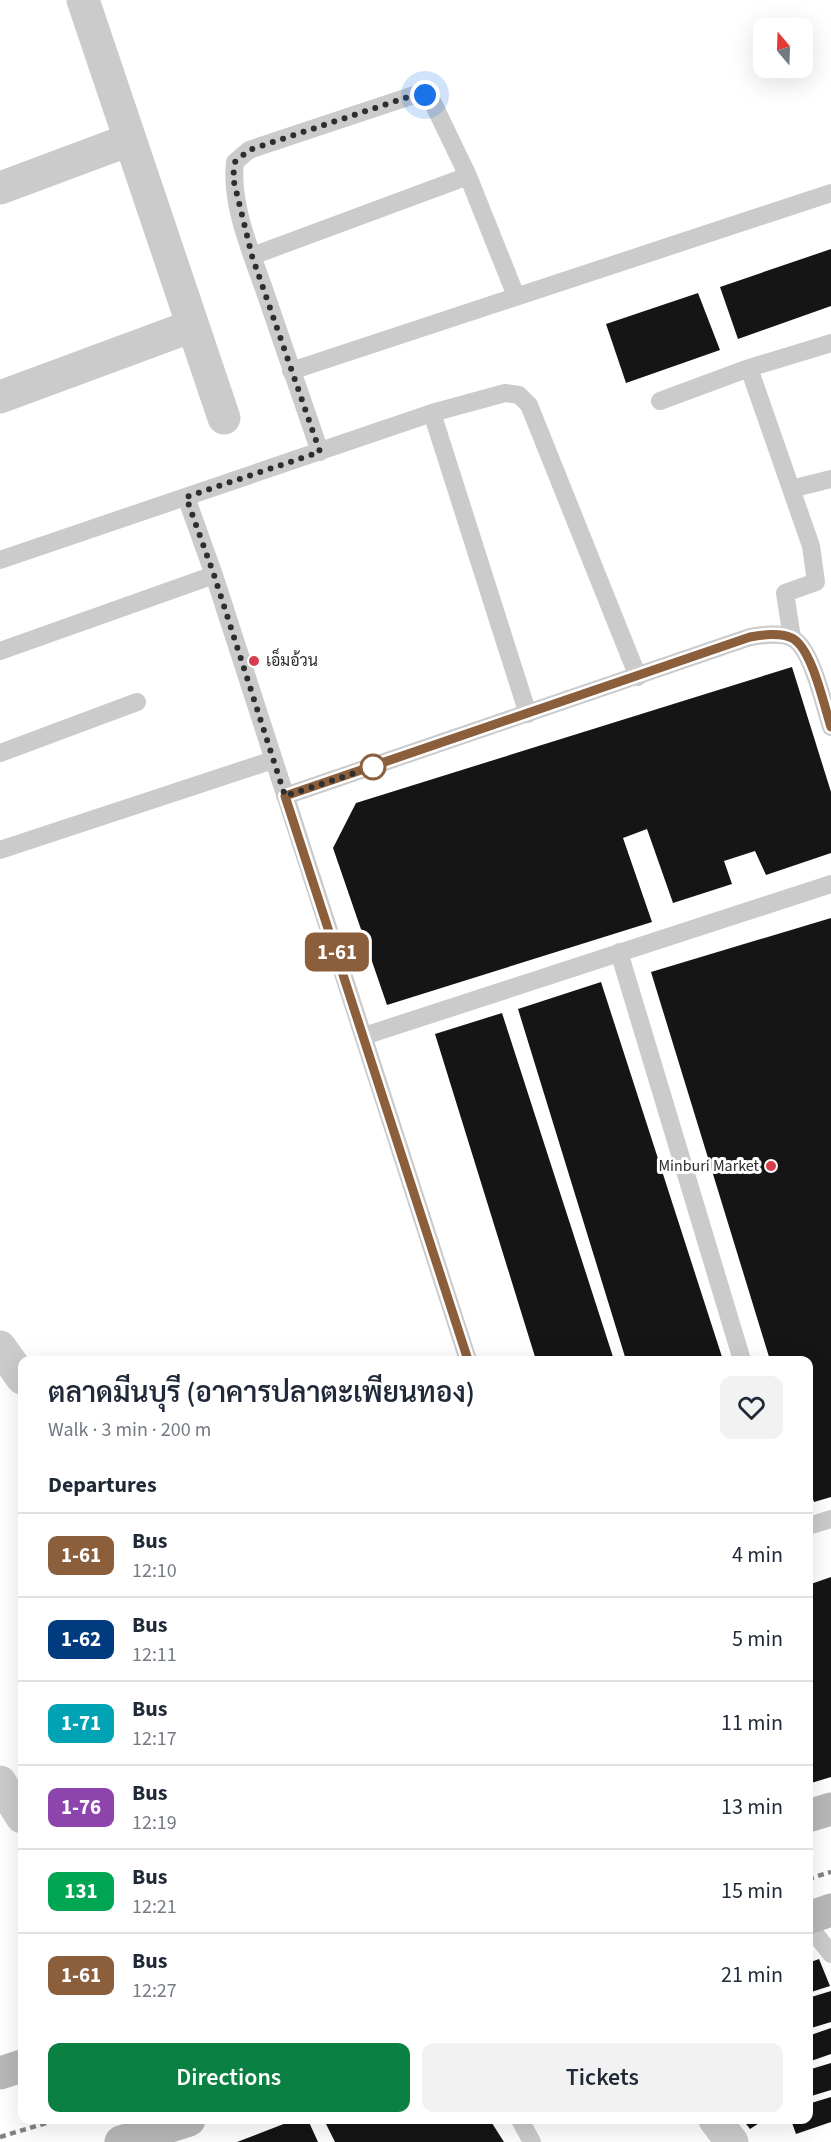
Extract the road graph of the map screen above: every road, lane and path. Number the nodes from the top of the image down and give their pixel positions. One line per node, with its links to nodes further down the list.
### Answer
1 (83, 0): 2 (street)
2 (129, 140): 4 (street); 8 (street)
3 (468, 176): 6 (lane); 6 (lane); 7 (lane)
4 (0, 188)
5 (831, 193): 7 (lane)
6 (252, 256): 11 (lane)
7 (516, 296): 11 (lane)
8 (192, 326): 12 (street); 15 (street)
9 (831, 343): 10 (lane)
10 (749, 368): 13 (lane); 18 (lane)
11 (291, 371): 16 (lane)
12 (0, 397)
13 (660, 401)
14 (432, 414): 16 (lane); 24 (lane); 26 (lane)
15 (224, 418)
16 (320, 452): 19 (lane)
17 (831, 480): 18 (lane)
18 (791, 489): 22 (lane)
19 (186, 497): 20 (lane); 21 (lane)
20 (0, 560)
21 (214, 575): 23 (lane); 29 (lane)
22 (792, 638): 24 (lane); 27 (lane)
23 (0, 651)
24 (638, 677): 26 (lane)
25 (137, 702): 28 (lane)
26 (528, 714): 30 (lane)
27 (831, 727)
28 (0, 753)
29 (273, 760): 30 (lane); 31 (lane)
30 (285, 796): 34 (lane)
31 (0, 850)
32 (831, 884): 33 (lane)
33 (619, 952): 34 (lane); 37 (lane)
34 (364, 1036): 36 (lane)
35 (0, 1347): 38 (street)
36 (467, 1356)
37 (741, 1356)
38 (18, 1372)
39 (831, 1519): 40 (lane)
40 (813, 1524)
41 (0, 1782): 43 (street)
42 (831, 1809): 44 (main road)
43 (18, 1811)
44 (813, 1814)
45 (831, 1910): 46 (main road)
46 (813, 1916)
47 (813, 1931): 48 (lane)
48 (831, 1954)
49 (18, 2067): 50 (main road)
50 (0, 2073)
51 (522, 2124): 55 (lane)
52 (718, 2124): 56 (street)
53 (184, 2128): 54 (main road)
54 (121, 2142)
55 (532, 2142)
56 (732, 2142)

